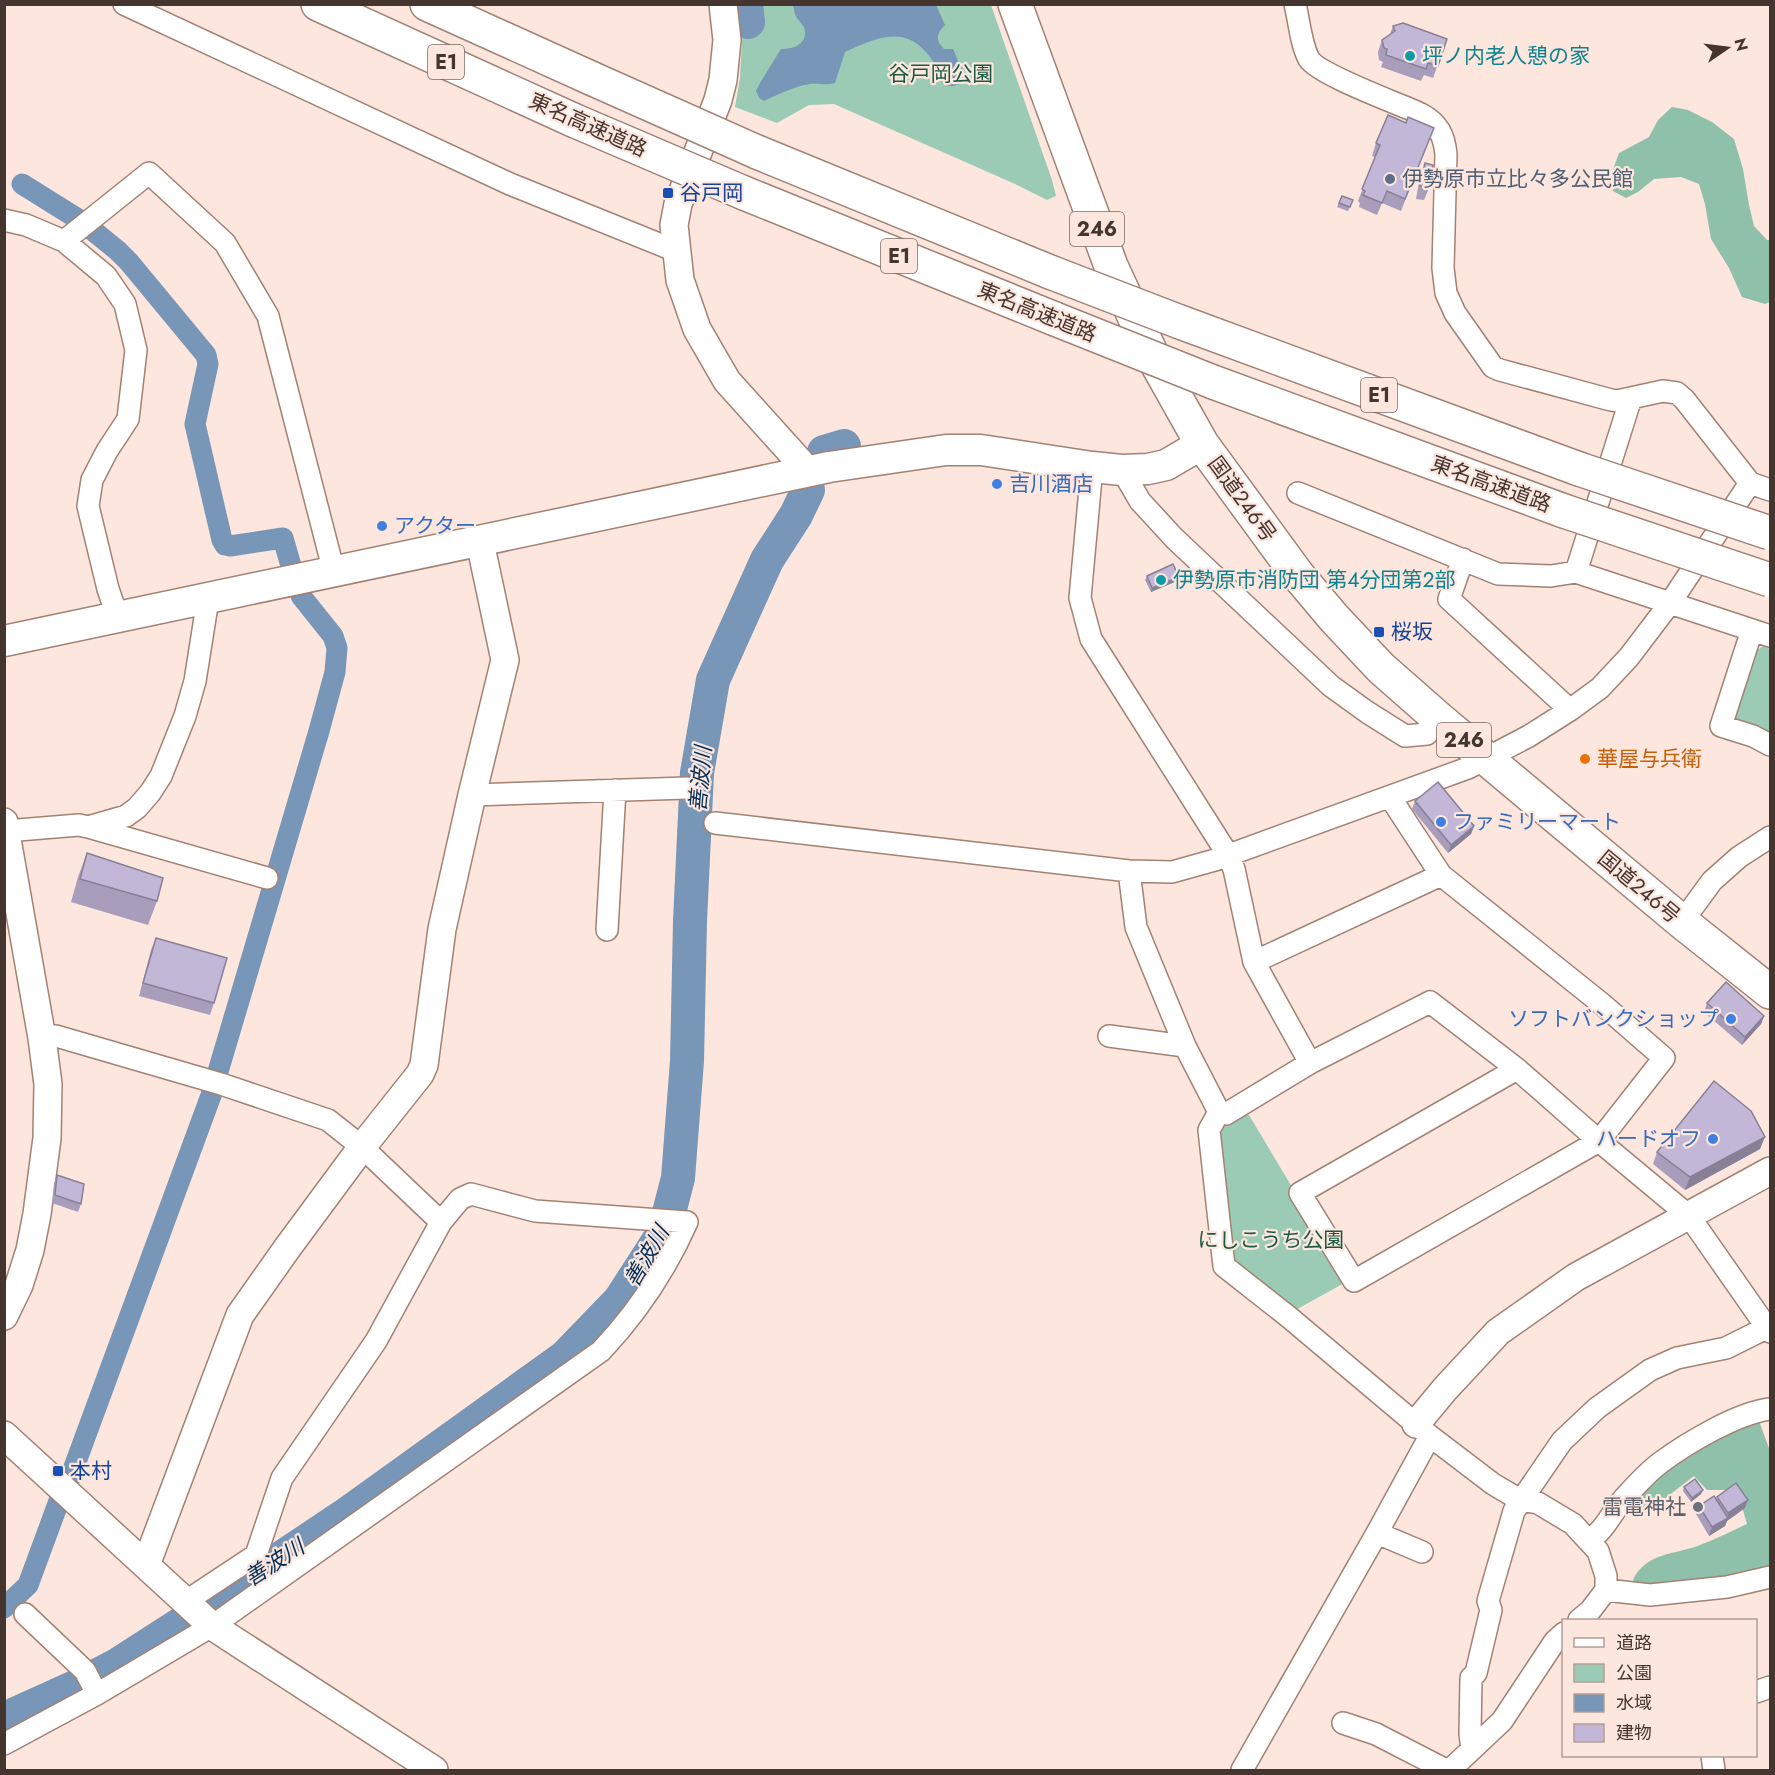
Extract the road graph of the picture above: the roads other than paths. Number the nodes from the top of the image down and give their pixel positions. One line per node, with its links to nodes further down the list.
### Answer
1 (124, 4): 9 (street)
2 (318, 4): 23 (highway, 東名高速道路 / E1, bridge)
3 (428, 4): 18 (highway, 東名高速道路 / E1, bridge)
4 (723, 4): 9 (street)
5 (1015, 4): 11 (highway, 国道246号 / 246)
6 (1295, 4): 10 (street)
7 (4, 220): 8 (street)
8 (64, 241): 21 (street); 26 (street)
9 (676, 251): 14 (street)
10 (1631, 398): 15 (street); 22 (street)
11 (1202, 444): 13 (main road); 30 (highway, 国道246号 / 246)
12 (1092, 467): 13 (main road); 14 (main road); 41 (street)
13 (1122, 470): 30 (street)
14 (809, 472): 19 (main road)
15 (1750, 483): 16 (street); 25 (street)
16 (1770, 490)
17 (1298, 493): 20 (street)
18 (1770, 533)
19 (480, 542): 21 (main road); 35 (street)
20 (1463, 560): 22 (street); 29 (street)
21 (334, 572): 24 (main road)
22 (1576, 572): 25 (street)
23 (1770, 580)
24 (208, 599): 26 (main road); 39 (street)
25 (1670, 603): 27 (street); 29 (street)
26 (118, 618): 28 (main road)
27 (1761, 633): 31 (street)
28 (4, 641)
29 (1570, 710): 32 (street)
30 (1439, 719): 32 (highway, 国道246号 / 246)
31 (1770, 745)
32 (1486, 759): 36 (street); 45 (highway, 国道246号 / 246)
33 (687, 788): 34 (street)
34 (615, 790): 35 (street); 46 (street)
35 (472, 795): 56 (street)
36 (1390, 797): 41 (street); 43 (street)
37 (715, 823): 42 (street)
38 (5, 826): 39 (street); 50 (street)
39 (88, 826): 44 (street)
40 (1770, 837): 45 (street)
41 (1228, 855): 42 (street); 47 (street)
42 (1129, 871): 51 (street)
43 (1441, 874): 47 (street); 55 (street)
44 (267, 878)
45 (1682, 922): 48 (highway, 国道246号 / 246)
46 (607, 930)
47 (1254, 962): 52 (street)
48 (1770, 992)
49 (1109, 1036): 51 (street)
50 (42, 1038): 56 (street); 60 (street)
51 (1185, 1046): 54 (street)
52 (1310, 1064): 53 (street); 54 (street)
53 (1516, 1069): 55 (street); 55 (street)
54 (1219, 1112): 63 (street)
55 (1599, 1141): 58 (street)
56 (362, 1148): 59 (street); 69 (street)
57 (1770, 1171): 58 (street)
58 (1689, 1216): 61 (street); 63 (street)
59 (441, 1222): 72 (street); 72 (street)
60 (4, 1316)
61 (1770, 1329): 65 (street)
62 (1770, 1409): 67 (street)
63 (1423, 1430): 65 (street); 66 (street)
64 (4, 1435): 69 (street)
65 (1520, 1500): 67 (street); 79 (street)
66 (1377, 1533): 68 (street); 81 (street)
67 (1589, 1540): 71 (street)
68 (1422, 1552)
69 (146, 1565): 72 (street)
70 (1770, 1577): 71 (street)
71 (1606, 1590): 74 (street)
72 (198, 1613): 76 (street); 80 (street)
73 (25, 1614): 76 (street)
74 (1580, 1619)
75 (1562, 1635): 79 (street)
76 (97, 1694): 78 (street)
77 (1343, 1723): 82 (street)
78 (4, 1744)
79 (1472, 1749): 82 (street)
80 (434, 1770)
81 (1242, 1770)
82 (1448, 1770)

